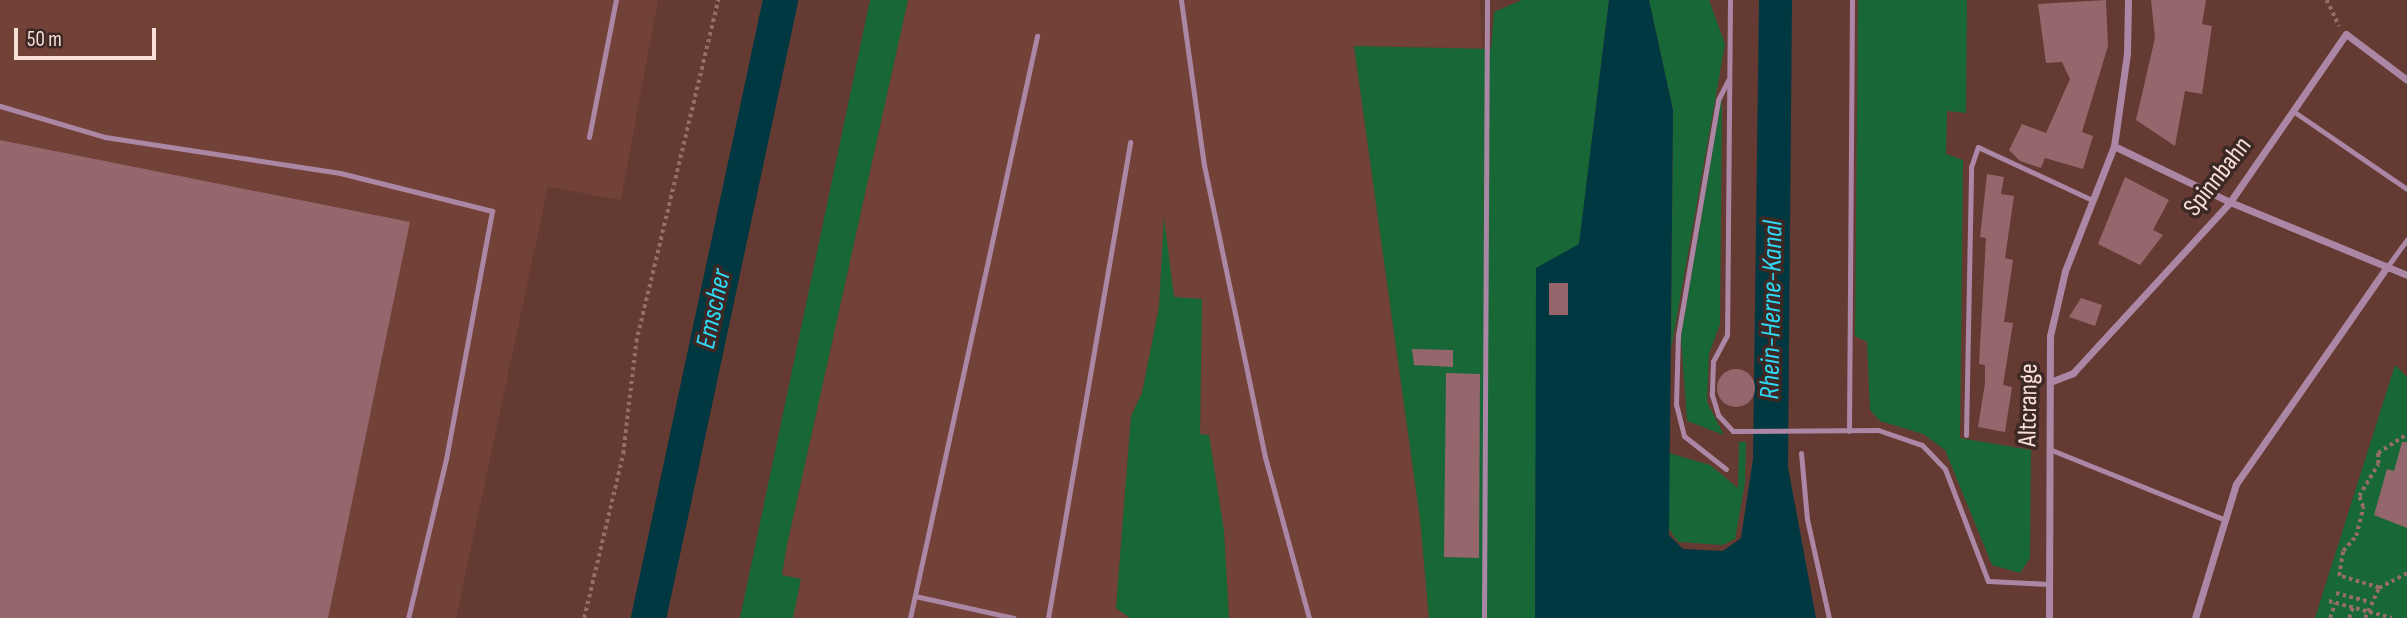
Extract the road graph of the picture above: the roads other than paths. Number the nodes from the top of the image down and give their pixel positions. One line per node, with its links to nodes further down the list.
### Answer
1 (616, 0): 12 (lane)
2 (1181, 0): 34 (lane)
3 (1487, 0): 35 (lane)
4 (1730, 0): 8 (lane)
5 (1852, 0): 22 (lane)
6 (2128, 0): 14 (street, Altcrange)
7 (1037, 36): 29 (lane)
8 (1729, 78): 22 (lane); 26 (lane)
9 (2407, 80): 11 (street, Spinnbahn)
10 (0, 106): 30 (lane)
11 (2293, 111): 15 (lane); 17 (street, Spinnbahn)
12 (589, 137)
13 (1130, 142): 33 (lane)
14 (2114, 146): 16 (street, Altcrange); 17 (street)
15 (2407, 189)
16 (2090, 199): 21 (street, Altcrange); 23 (lane)
17 (2230, 202): 19 (street); 21 (street, Spinnbahn)
18 (2407, 239): 19 (lane)
19 (2387, 267): 20 (street); 27 (street)
20 (2407, 275)
21 (2050, 382): 24 (street, Altcrange)
22 (1849, 431): 28 (lane)
23 (1966, 435)
24 (2049, 449): 27 (lane); 28 (street, Altcrange)
25 (1801, 453): 36 (lane)
26 (1726, 469)
27 (2223, 519): 38 (street)
28 (2049, 584): 37 (street, Altcrange)
29 (915, 596): 31 (lane); 32 (lane)
30 (408, 618)
31 (910, 618)
32 (1014, 618)
33 (1048, 618)
34 (1309, 618)
35 (1483, 618)
36 (1829, 618)
37 (2049, 618)
38 (2195, 618)

